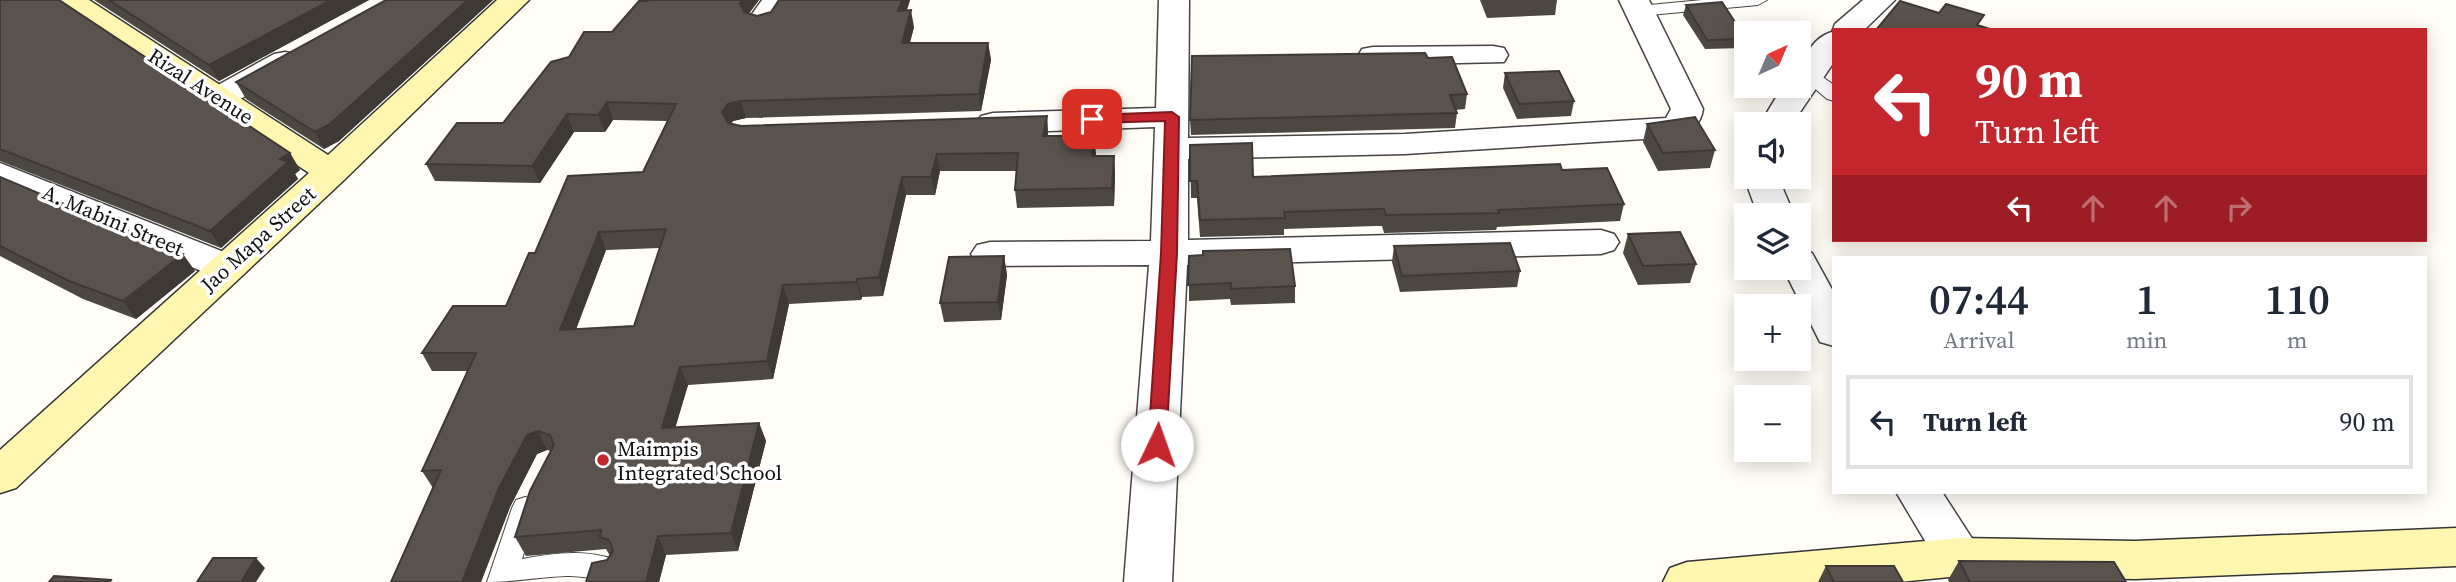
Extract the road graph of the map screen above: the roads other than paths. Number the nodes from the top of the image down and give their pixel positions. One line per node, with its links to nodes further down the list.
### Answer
1 (69, 0): 15 (street, Rizal Avenue)
2 (514, 0): 19 (street, Jao Mapa Street)
3 (1174, 0): 17 (street)
4 (1758, 0): 6 (lane)
5 (1880, 0): 7 (street)
6 (1636, 6): 17 (street)
7 (1848, 28)
8 (1832, 44): 12 (street)
9 (314, 45): 15 (street)
10 (1493, 55): 11 (street)
11 (1339, 57)
12 (1811, 70)
13 (1811, 85): 14 (lane)
14 (1832, 94)
15 (219, 97): 19 (street, Rizal Avenue)
16 (966, 124): 17 (street)
17 (1171, 133): 21 (street)
18 (0, 173): 23 (street, A. Mabini Street)
19 (332, 173): 23 (street, Jao Mapa Street)
20 (1601, 242): 21 (street)
21 (1169, 253): 22 (street); 34 (street)
22 (990, 254)
23 (226, 267): 26 (street, Jao Mapa Street)
24 (1808, 280): 25 (street)
25 (1832, 328)
26 (0, 476)
27 (536, 485): 33 (lane)
28 (1919, 494): 30 (street)
29 (2456, 547): 30 (street)
30 (1960, 558): 32 (street)
31 (606, 568): 33 (lane)
32 (1892, 573): 35 (street)
33 (502, 579)
34 (1148, 582)
35 (1687, 582)

